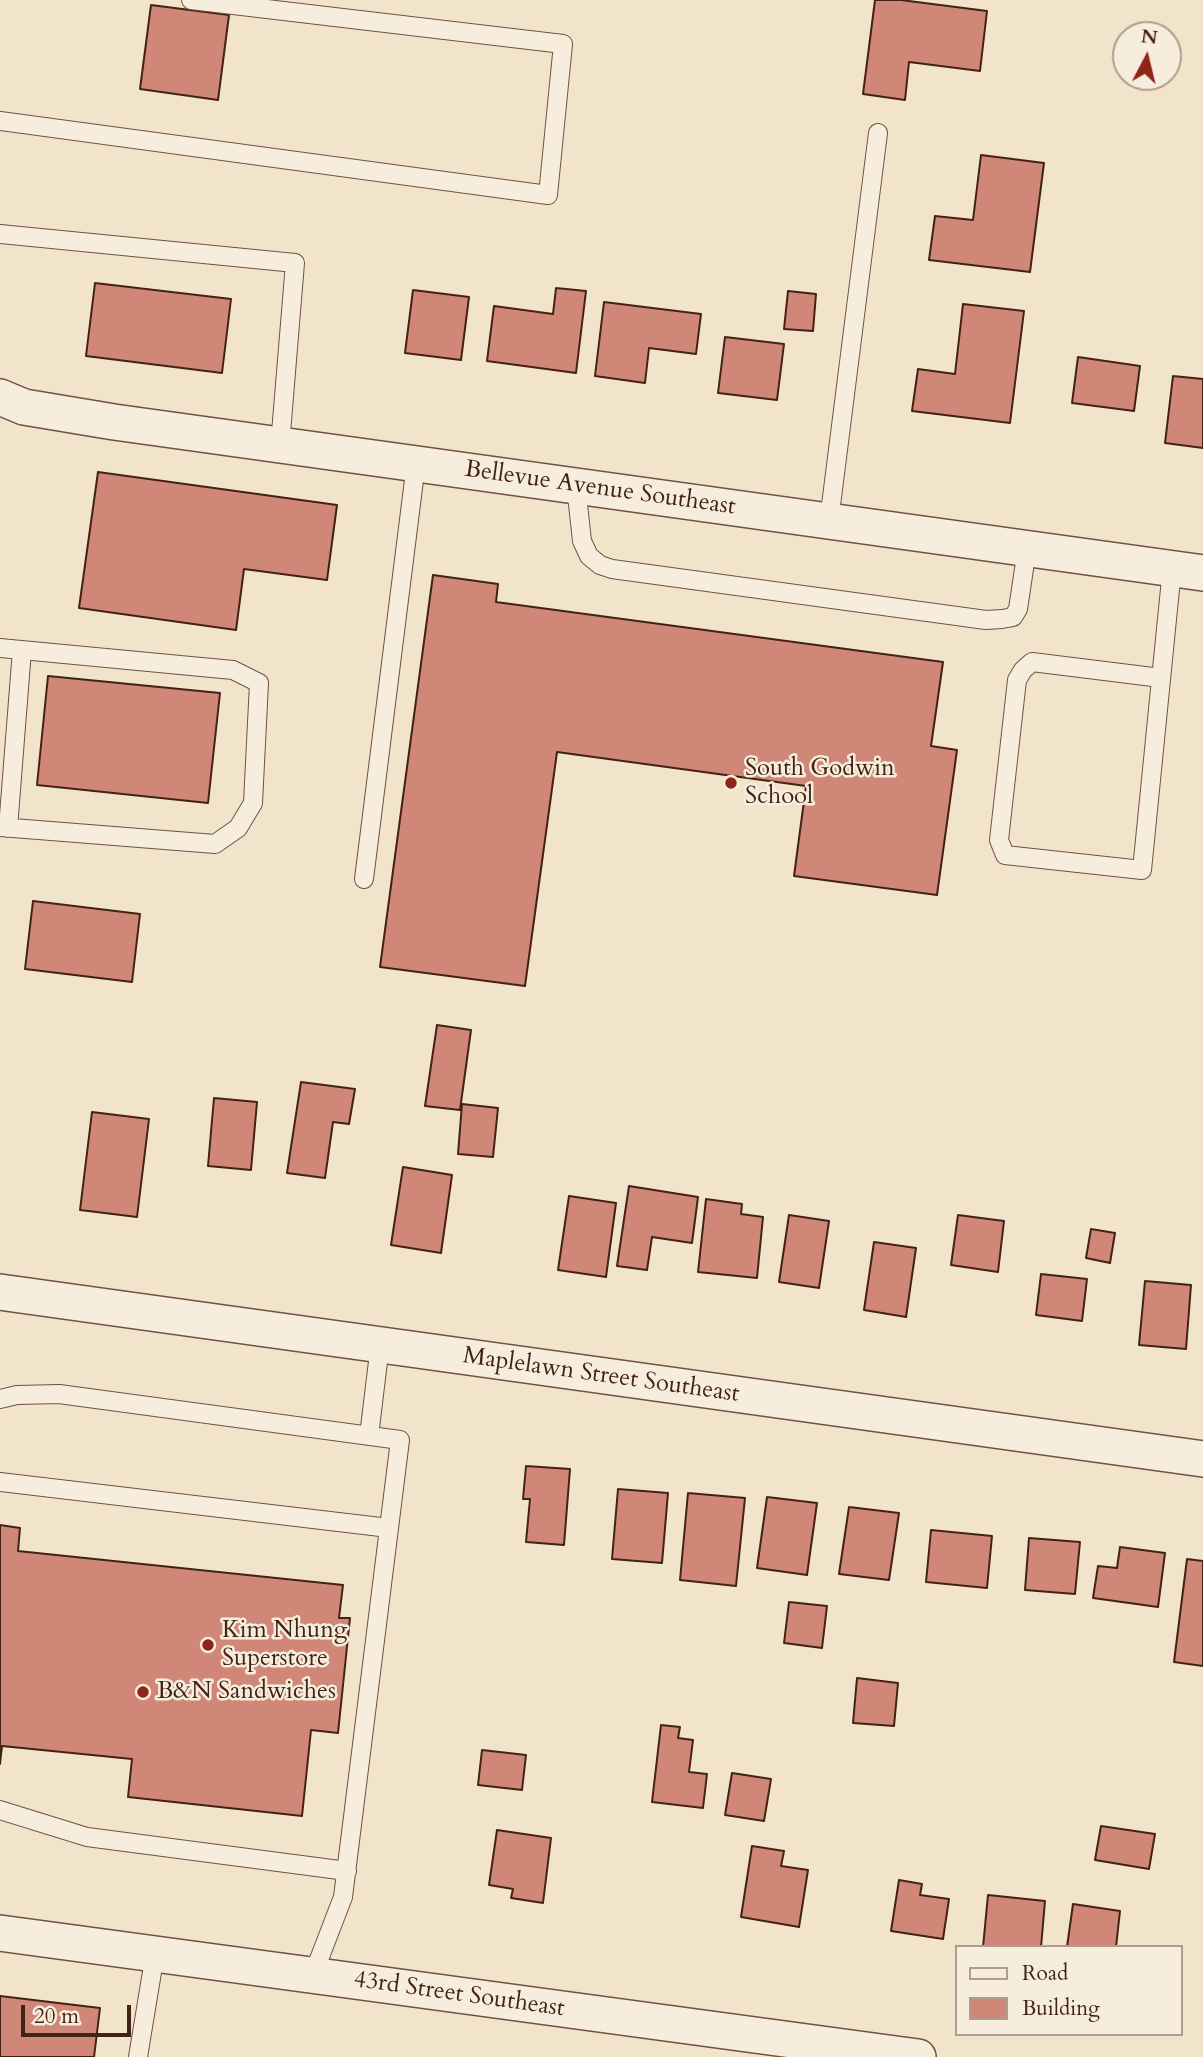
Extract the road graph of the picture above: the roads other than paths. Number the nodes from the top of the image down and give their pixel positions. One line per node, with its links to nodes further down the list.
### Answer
1 (191, 0): 2 (lane)
2 (0, 121)
3 (878, 133): 9 (lane)
4 (0, 234): 6 (lane)
5 (0, 397): 6 (street, Bellevue Avenue Southeast)
6 (280, 445): 7 (street, Bellevue Avenue Southeast)
7 (416, 464): 8 (street, Bellevue Avenue Southeast); 16 (lane)
8 (576, 486): 9 (street, Bellevue Avenue Southeast); 10 (lane)
9 (829, 521): 10 (street, Bellevue Avenue Southeast)
10 (1027, 549): 11 (street, Bellevue Avenue Southeast)
11 (1188, 571): 14 (lane)
12 (0, 648): 13 (lane)
13 (22, 650): 15 (lane); 15 (lane)
14 (1161, 678): 14 (lane)
15 (4, 828)
16 (364, 879)
17 (0, 1292): 18 (street, Maplelawn Street Southeast)
18 (380, 1345): 20 (lane); 21 (street, Maplelawn Street Southeast)
19 (0, 1399): 20 (lane)
20 (369, 1436): 23 (lane)
21 (1203, 1459)
22 (0, 1482): 23 (lane)
23 (389, 1528): 25 (lane)
24 (0, 1810): 25 (lane)
25 (346, 1871): 28 (lane)
26 (0, 1933): 27 (street, 43rd Street Southeast)
27 (155, 1954): 28 (street, 43rd Street Southeast); 29 (lane)
28 (313, 1975): 30 (street, 43rd Street Southeast)
29 (138, 2057)
30 (918, 2057)

